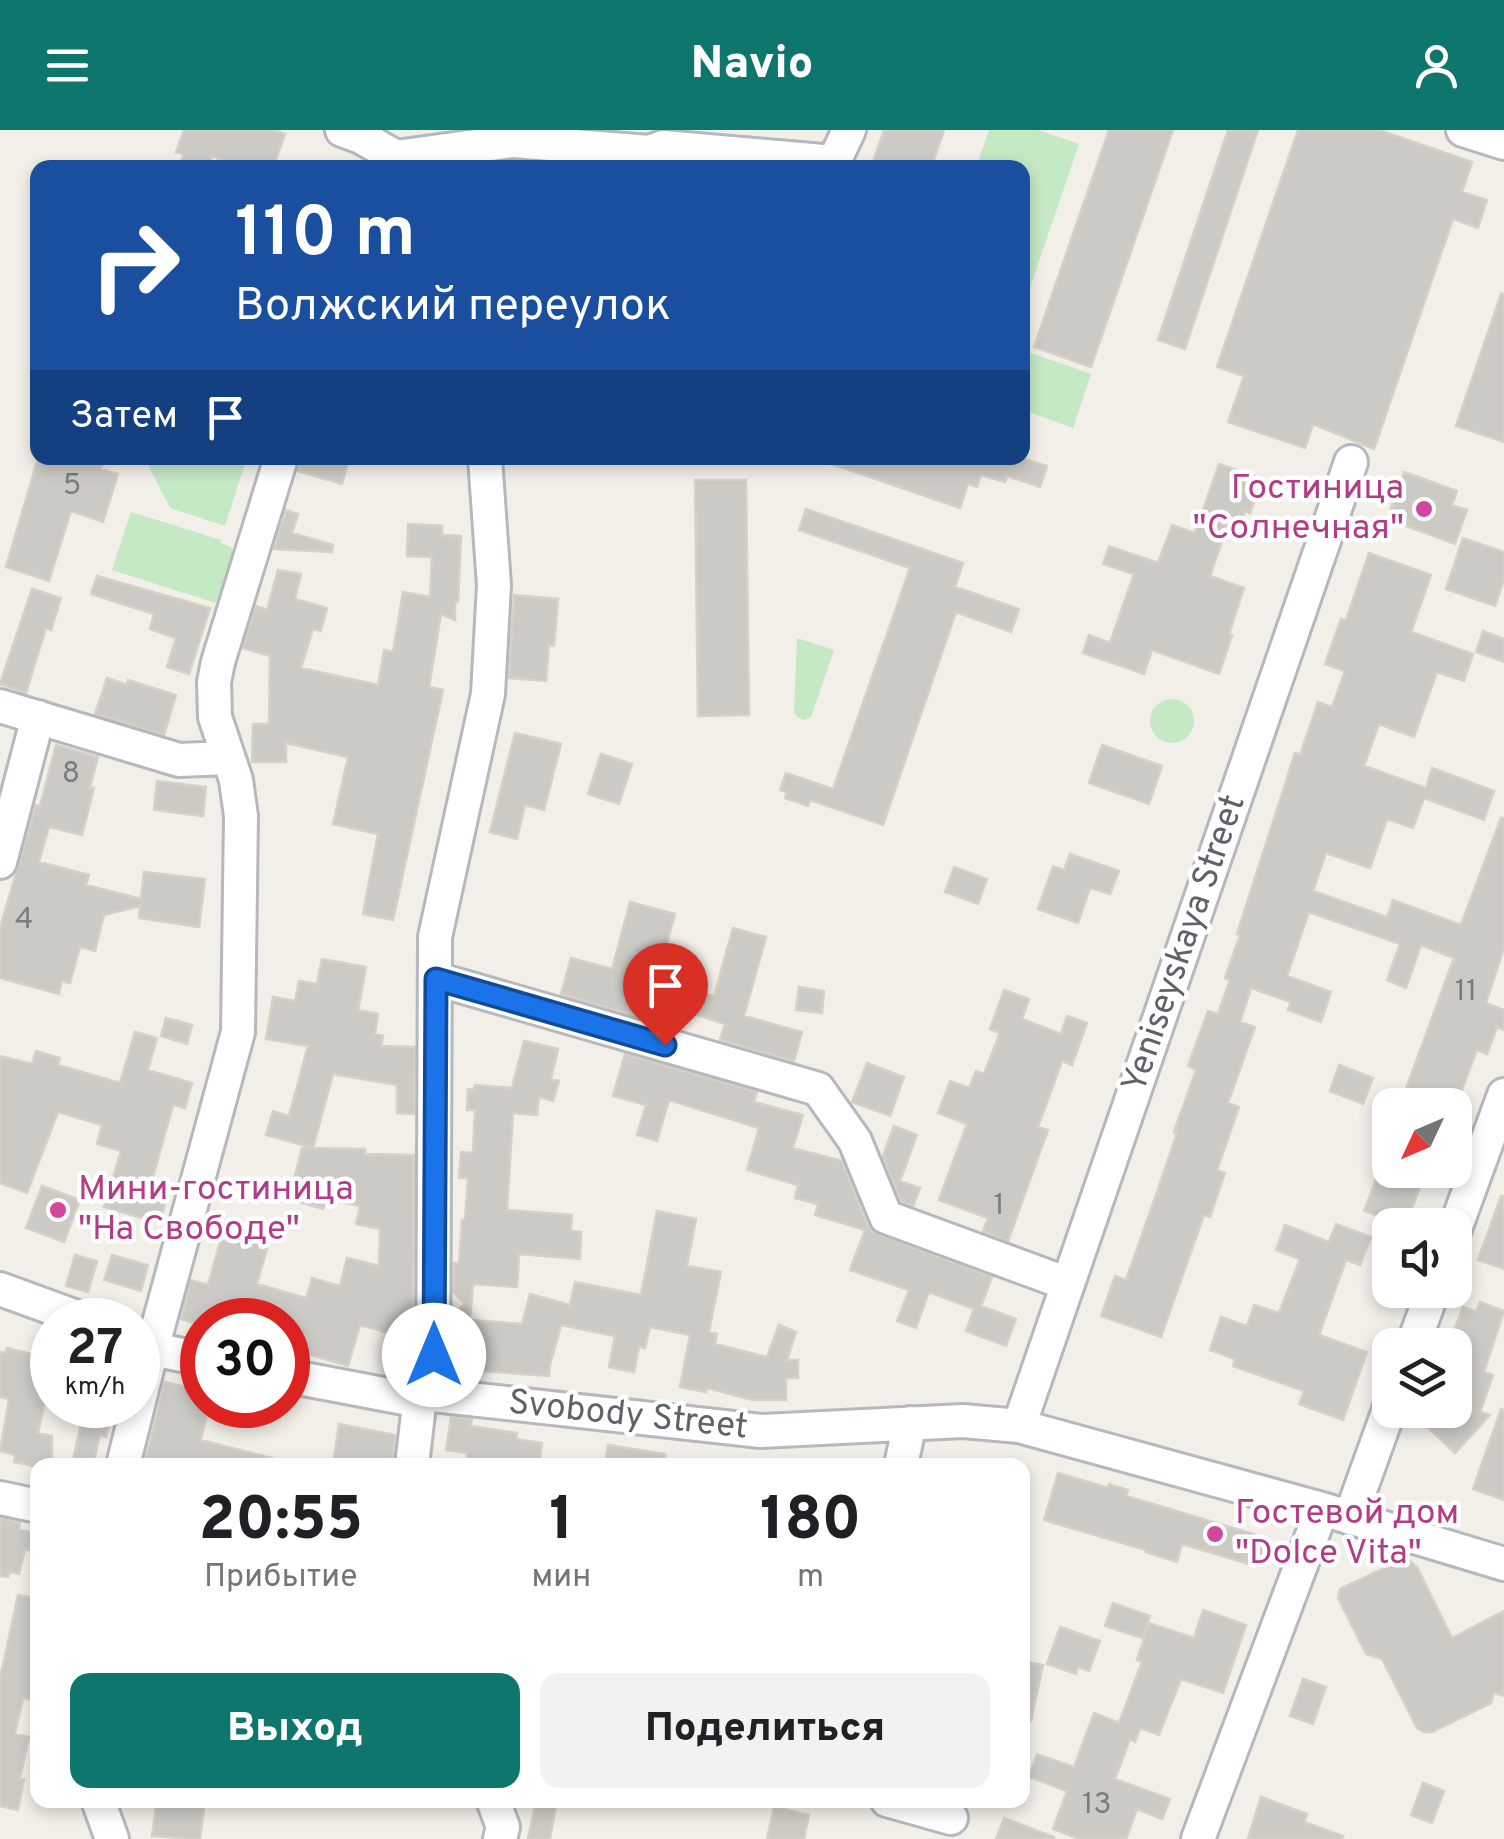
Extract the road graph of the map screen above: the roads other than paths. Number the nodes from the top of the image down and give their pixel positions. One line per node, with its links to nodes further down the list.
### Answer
1 (342, 130): 6 (street)
2 (849, 130): 9 (street)
3 (1464, 130): 4 (street)
4 (1504, 143)
5 (503, 146): 7 (street); 8 (street)
6 (391, 160)
7 (408, 160)
8 (811, 160)
9 (835, 160)
10 (1351, 462): 20 (street, Yeniseyskaya Street)
11 (279, 465): 15 (street)
12 (485, 465): 17 (street)
13 (0, 706): 14 (street)
14 (38, 718): 15 (street); 16 (street)
15 (228, 758): 22 (street)
16 (0, 862)
17 (436, 979): 20 (street); 25 (street)
18 (1504, 1095): 19 (street)
19 (1463, 1208)
20 (1068, 1284): 27 (street, Yeniseyskaya Street)
21 (0, 1289): 23 (street)
22 (158, 1298)
23 (30, 1300)
24 (310, 1380): 25 (street, Svobody Street)
25 (426, 1396): 26 (street, Svobody Street); 31 (street)
26 (910, 1424): 27 (street, Svobody Street); 32 (street)
27 (1019, 1426): 35 (street, Svobody Street)
28 (130, 1428): 30 (street)
29 (1379, 1428): 35 (street)
30 (125, 1458)
31 (413, 1458)
32 (903, 1458)
33 (0, 1498): 34 (street)
34 (30, 1504)
35 (1336, 1513): 36 (street, Svobody Street); 43 (street)
36 (1504, 1564)
37 (101, 1808): 41 (street)
38 (496, 1808): 42 (street)
39 (915, 1808): 40 (street)
40 (951, 1818)
41 (112, 1839)
42 (500, 1839)
43 (1198, 1839)

